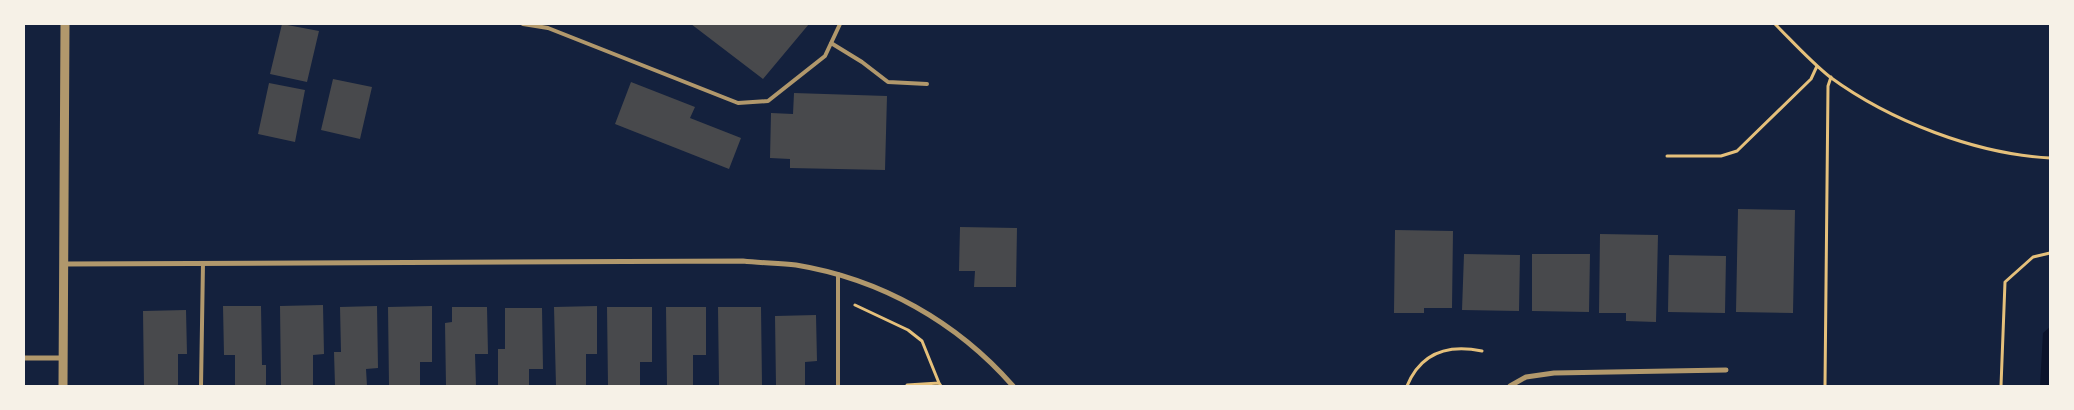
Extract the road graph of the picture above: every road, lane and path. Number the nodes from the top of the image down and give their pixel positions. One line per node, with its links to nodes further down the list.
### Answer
1 (65, 24): 13 (street)
2 (523, 24): 5 (lane)
3 (840, 24): 5 (lane)
4 (1775, 24): 6 (path)
5 (831, 42): 8 (lane)
6 (1816, 66): 7 (path); 9 (path)
7 (1831, 78): 10 (path); 28 (path)
8 (927, 84)
9 (1667, 156)
10 (2050, 158)
11 (2050, 253): 29 (path)
12 (202, 263): 13 (street); 14 (street); 23 (lane)
13 (65, 264): 18 (street)
14 (838, 274): 24 (lane); 25 (street)
15 (856, 298): 21 (path)
16 (1482, 351): 26 (path)
17 (24, 358): 18 (street)
18 (63, 358): 22 (street)
19 (1726, 370): 27 (street)
20 (907, 385): 21 (path)
21 (940, 385)
22 (63, 386)
23 (201, 386)
24 (838, 386)
25 (1013, 386)
26 (1407, 386)
27 (1510, 386)
28 (1825, 386)
29 (2001, 386)

